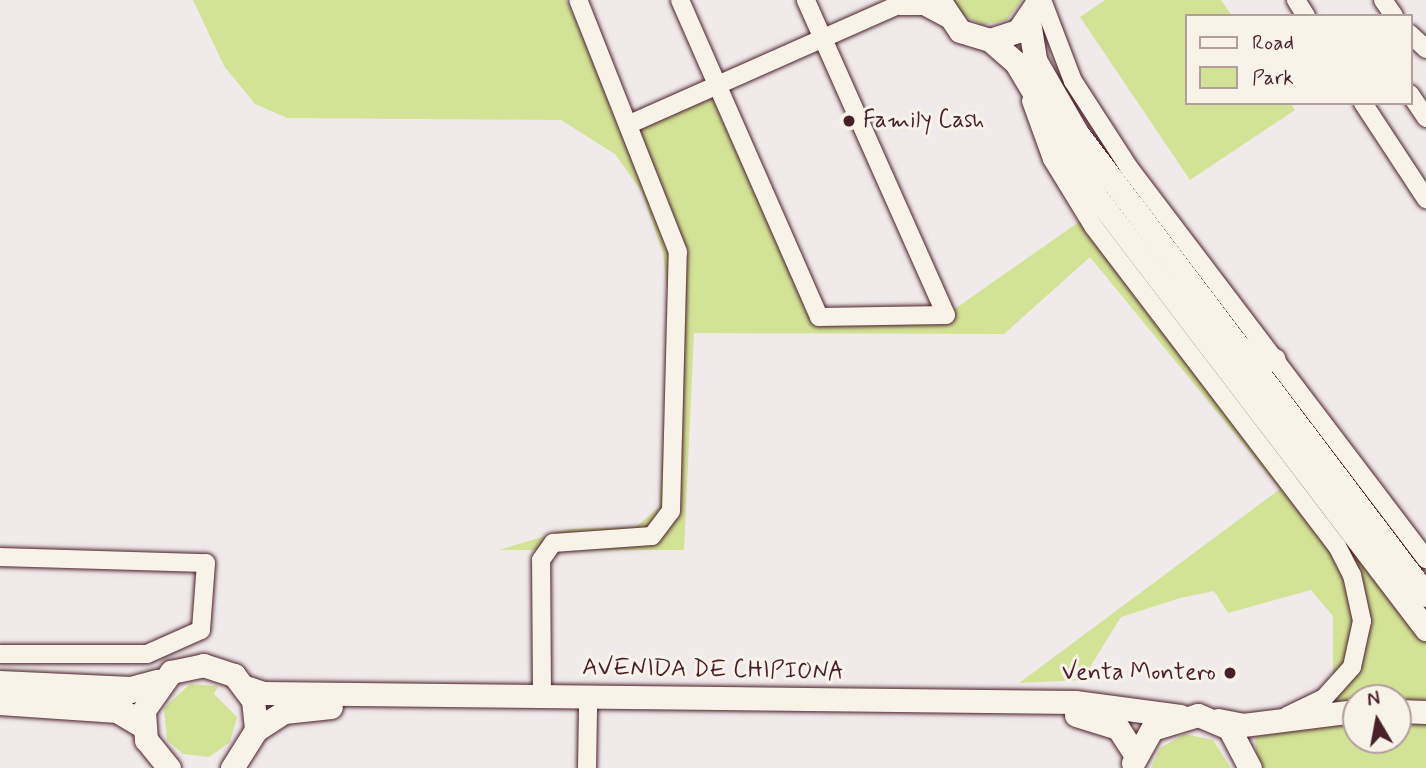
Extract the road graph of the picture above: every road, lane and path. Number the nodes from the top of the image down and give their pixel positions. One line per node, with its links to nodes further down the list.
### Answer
1 (578, 0): 16 (street)
2 (680, 0): 12 (street)
3 (806, 0): 8 (street)
4 (903, 4): 6 (street); 8 (street)
5 (1037, 7): 9 (main road); 18 (main road); 19 (street)
6 (943, 9): 9 (main road)
7 (1412, 36): 10 (street)
8 (824, 38): 12 (street); 12 (street)
9 (990, 40): 11 (main road)
10 (1426, 49)
11 (1023, 78): 23 (main road); 33 (street)
12 (720, 84): 16 (street)
13 (1412, 97): 15 (street)
14 (1364, 105): 17 (street)
15 (1426, 118)
16 (632, 123): 28 (street)
17 (1426, 199)
18 (1237, 347): 19 (main road); 22 (main road)
19 (1274, 359): 21 (street)
20 (0, 557): 24 (street)
21 (1426, 559)
22 (1426, 595)
23 (1426, 629)
24 (0, 654)
25 (158, 683): 26 (highway); 27 (main road, AVENIDA DE CHIPIONA); 35 (main road)
26 (0, 684)
27 (245, 687): 28 (main road, AVENIDA DE CHIPIONA); 36 (main road)
28 (542, 694): 32 (main road, AVENIDA DE CHIPIONA)
29 (0, 702): 35 (highway)
30 (588, 708): 36 (main road, AVENIDA DE CHIPIONA); 37 (main road, AVENIDA DE CHIPIONA); 40 (street)
31 (1342, 712): 33 (main road, AVENIDA DE CHIPIONA)
32 (1180, 716): 34 (main road, AVENIDA DE CHIPIONA); 37 (main road)
33 (1287, 716): 34 (main road, AVENIDA DE CHIPIONA)
34 (1215, 720): 41 (main road)
35 (143, 725): 38 (main road)
36 (256, 730): 39 (main road)
37 (1133, 761)
38 (169, 768)
39 (232, 768)
40 (587, 768)
41 (1250, 768)

